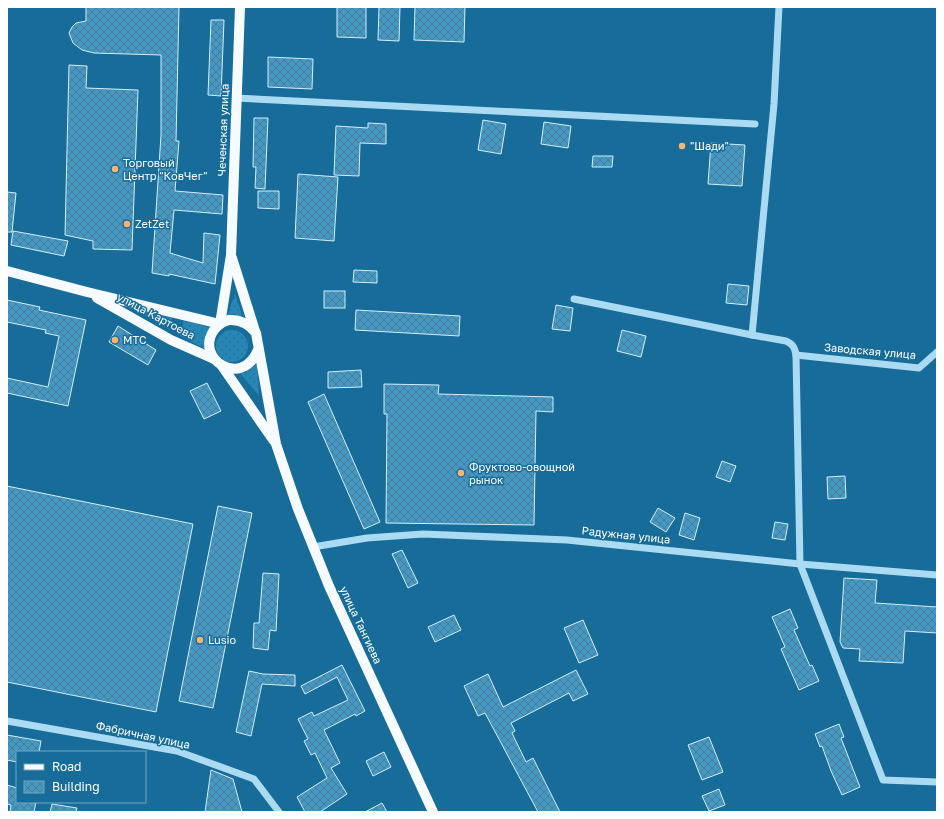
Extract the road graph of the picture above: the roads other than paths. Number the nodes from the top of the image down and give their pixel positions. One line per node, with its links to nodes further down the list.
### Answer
1 (240, 7): 3 (main road, Чеченская улица)
2 (780, 7): 11 (street)
3 (236, 98): 4 (street); 5 (main road, Чеченская улица)
4 (755, 124)
5 (231, 255): 9 (main road, Чеченская улица); 10 (main road, Чеченская улица)
6 (7, 271): 7 (main road, улица Картоева)
7 (87, 292): 9 (main road, улица Картоева); 15 (main road, улица Картоева)
8 (574, 299): 11 (street)
9 (220, 324): 10 (main road); 15 (main road)
10 (256, 333): 12 (main road)
11 (752, 335): 14 (street)
12 (258, 350): 15 (main road); 16 (main road)
13 (937, 352): 14 (street, Заводская улица)
14 (796, 356): 18 (street)
15 (218, 362): 16 (main road)
16 (276, 444): 17 (main road, улица Тангиева)
17 (313, 547): 18 (street, Радужная улица); 23 (main road, улица Тангиева)
18 (800, 564): 19 (street, Радужная улица); 21 (street)
19 (937, 575)
20 (7, 721): 22 (street, Фабричная улица)
21 (937, 782)
22 (279, 812)
23 (433, 812)

